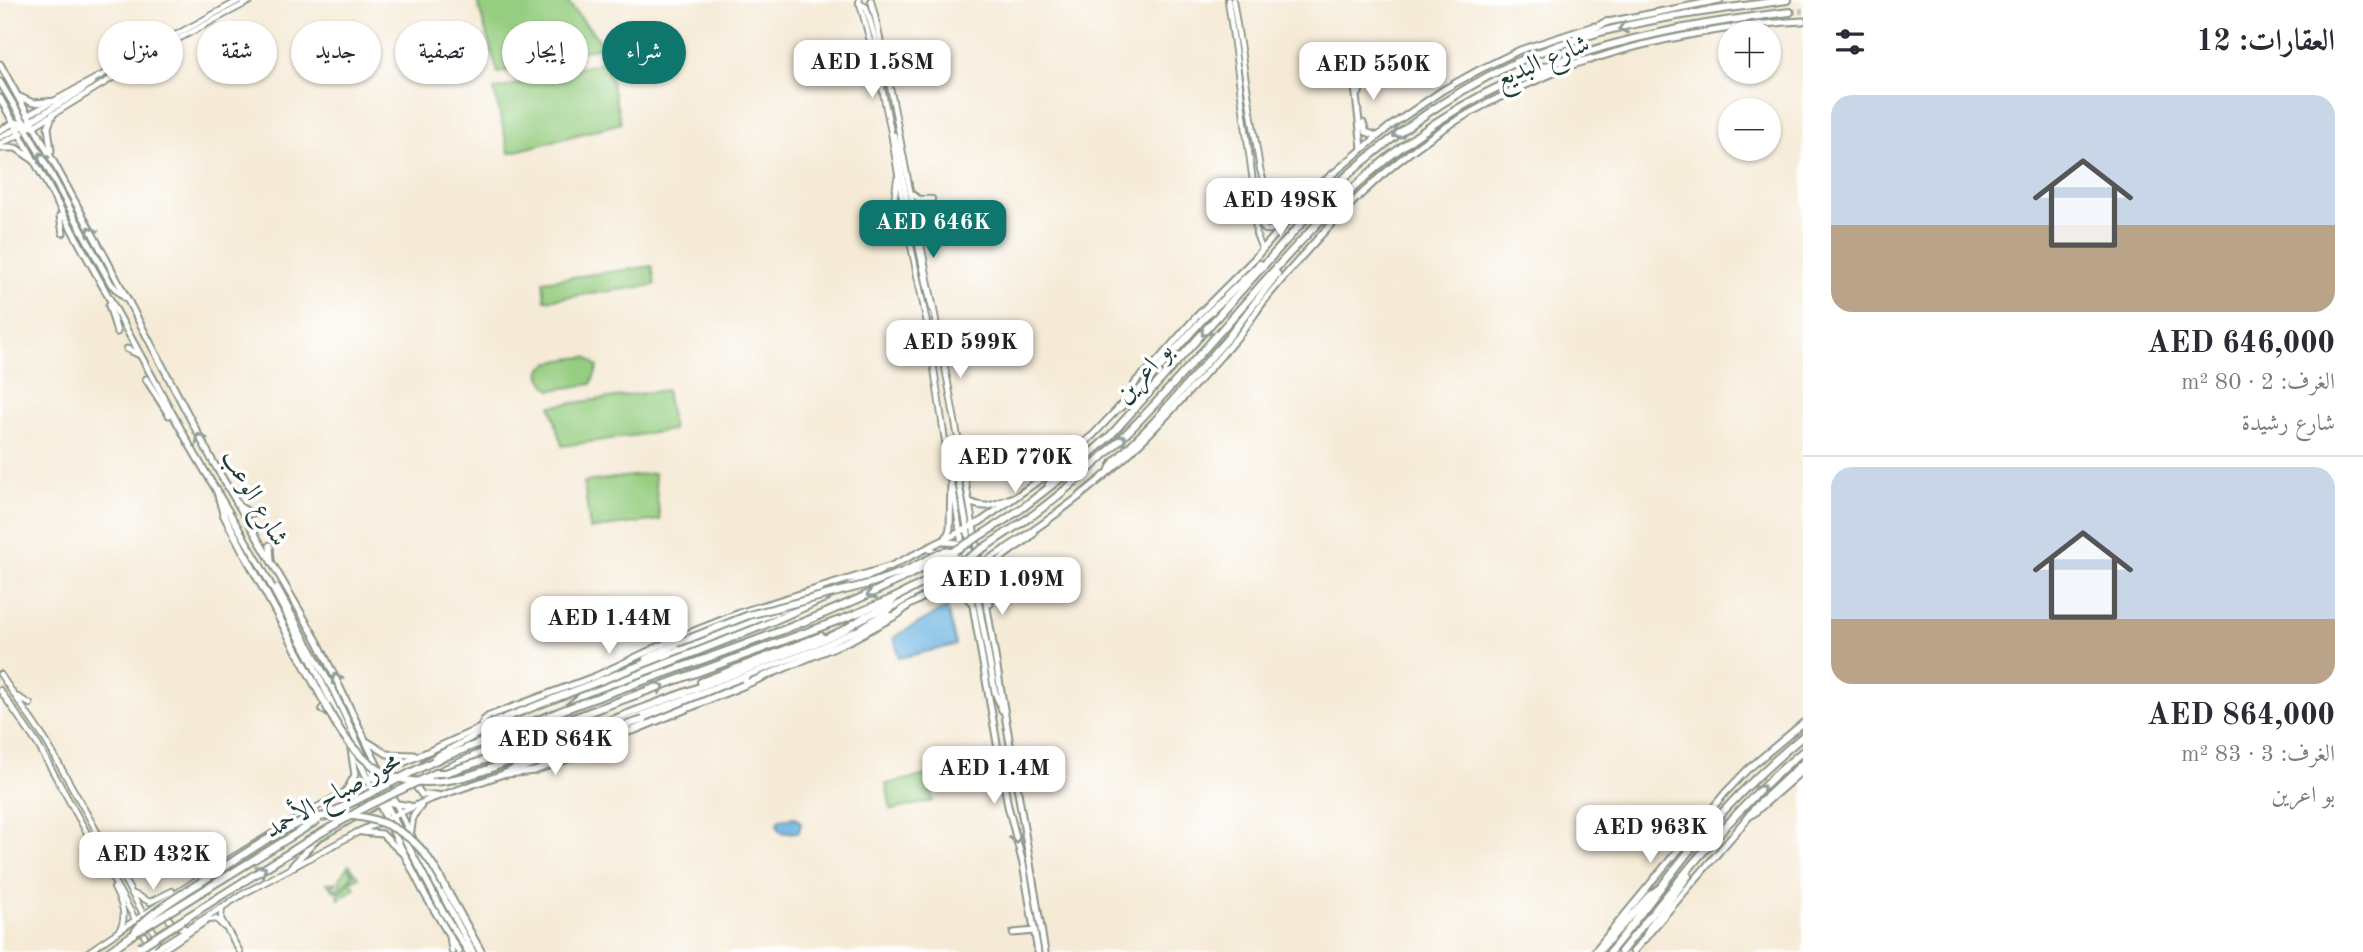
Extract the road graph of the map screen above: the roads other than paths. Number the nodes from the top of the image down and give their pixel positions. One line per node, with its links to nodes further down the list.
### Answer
1 (240, 0): 18 (street)
2 (252, 0): 23 (street)
3 (871, 0): 16 (street)
4 (1231, 0): 33 (street); 35 (street)
5 (1720, 0): 10 (main road, شارع البديع)
6 (1787, 0): 11 (highway, بو اعرين, one-way to 11)
7 (859, 2): 16 (street); 26 (street)
8 (1790, 12): 19 (highway, بو اعرين)
9 (1803, 20): 12 (main road, شارع البديع)
10 (1607, 22): 11 (highway); 27 (main road, شارع البديع)
11 (1557, 45): 48 (highway, بو اعرين, one-way to 48)
12 (1591, 59): 19 (highway); 62 (main road, شارع البديع)
13 (0, 64): 20 (main road, شارع الوعب)
14 (1374, 73): 27 (main road)
15 (1337, 75): 30 (main road)
16 (890, 81): 36 (street)
17 (0, 82): 24 (main road)
18 (92, 82): 22 (street); 24 (main road)
19 (1507, 82): 49 (highway, بو اعرين)
20 (14, 90): 22 (main road); 24 (main road, شارع الوعب)
21 (0, 98): 24 (main road, شارع الوعب)
22 (57, 101): 24 (street)
23 (52, 114): 24 (street); 32 (main road)
24 (24, 125): 25 (main road); 28 (main road); 29 (main road); 31 (main road, شارع الوعب); 32 (main road, شارع الوعب); 52 (main road, one-way to 24)
25 (0, 130)
26 (891, 132): 34 (street); 42 (street)
27 (1377, 136): 30 (main road, شارع البديع)
28 (0, 138)
29 (0, 146): 31 (main road)
30 (1362, 148): 39 (main road, شارع البديع)
31 (35, 162): 38 (main road, شارع الوعب)
32 (55, 164): 52 (main road, شارع الوعب, one-way to 32)
33 (1259, 170): 35 (street); 39 (street)
34 (898, 171): 41 (street); 43 (street)
35 (1254, 189): 47 (street)
36 (911, 193): 37 (street); 42 (street)
37 (932, 199)
38 (58, 206): 45 (main road); 51 (main road, شارع الوعب)
39 (1299, 207): 47 (main road, شارع البديع)
40 (926, 208): 50 (street)
41 (904, 211): 46 (street); 53 (street)
42 (914, 213): 50 (street)
43 (889, 218)
44 (883, 225): 46 (street)
45 (63, 233)
46 (910, 242): 60 (street)
47 (1262, 249): 58 (main road, شارع البديع)
48 (1268, 259): 58 (highway); 78 (highway, بو اعرين, one-way to 78, bridge)
49 (1282, 264): 62 (highway); 88 (highway, بو اعرين, one-way to 49, bridge)
50 (926, 270): 53 (street)
51 (105, 292): 54 (main road); 56 (main road, شارع الوعب)
52 (127, 299): 67 (main road, شارع الوعب, one-way to 52)
53 (937, 319): 66 (street)
54 (117, 332)
55 (127, 349): 56 (main road)
56 (140, 355): 59 (main road, شارع الوعب)
57 (146, 379): 59 (main road)
58 (1119, 408): 61 (main road, بو اعرين)
59 (189, 444): 64 (main road, شارع الوعب)
60 (946, 446): 63 (street); 69 (main road)
61 (1068, 458): 65 (main road, بو اعرين); 72 (main road)
62 (1110, 469): 70 (main road, شارع البديع)
63 (951, 478): 71 (street); 73 (main road)
64 (217, 490): 81 (main road, شارع الوعب); 100 (highway)
65 (1017, 498): 66 (main road); 69 (main road, بو اعرين)
66 (970, 502): 69 (street)
67 (237, 505): 68 (main road); 82 (main road, شارع الوعب)
68 (252, 514)
69 (970, 527): 71 (main road, بو اعرين); 72 (main road); 77 (main road)
70 (1035, 530): 79 (main road, شارع البديع); 94 (main road)
71 (960, 532): 73 (main road, بو اعرين); 75 (main road)
72 (976, 540): 77 (main road); 80 (main road)
73 (943, 542): 75 (main road); 76 (main road, بو اعرين)
74 (270, 545): 82 (main road)
75 (962, 545): 77 (main road); 85 (main road)
76 (928, 549): 84 (main road, بو اعرين); 92 (main road)
77 (970, 550): 80 (main road); 83 (main road); 85 (main road)
78 (954, 552): 96 (highway, bridge); 101 (highway, بو اعرين, one-way to 101, bridge)
79 (998, 554): 80 (main road); 83 (main road, شارع البديع)
80 (978, 555): 83 (main road)
81 (259, 563): 104 (main road, شارع الوعب); 123 (main road)
82 (272, 564): 112 (main road, شارع الوعب, one-way to 82)
83 (977, 566): 85 (main road); 94 (main road); 102 (main road)
84 (881, 570): 87 (main road, بو اعرين); 101 (highway)
85 (967, 572): 86 (main road); 89 (main road)
86 (941, 587): 89 (main road); 90 (main road)
87 (819, 589): 96 (highway); 107 (main road, بو اعرين)
88 (896, 597): 91 (highway, بو اعرين); 121 (highway, one-way to 88, bridge)
89 (972, 604): 154 (main road, one-way to 154)
90 (905, 608): 92 (main road); 93 (highway)
91 (866, 616): 115 (highway, bridge); 122 (highway)
92 (860, 629): 109 (main road)
93 (772, 673): 115 (highway, bridge); 121 (highway, bridge)
94 (997, 673): 102 (main road)
95 (0, 674): 98 (street)
96 (614, 675): 107 (highway)
97 (0, 691): 142 (street)
98 (16, 696): 99 (street); 146 (street)
99 (30, 704)
100 (324, 707): 103 (main road); 115 (highway, bridge)
101 (566, 709): 111 (highway, بو اعرين)
102 (1005, 714): 170 (main road)
103 (334, 716): 104 (main road); 105 (main road)
104 (341, 719): 108 (main road, شارع الوعب)
105 (328, 722)
106 (1803, 723): 171 (main road)
107 (482, 727): 114 (main road); 118 (main road)
108 (348, 735): 123 (main road, شارع الوعب); 127 (main road)
109 (592, 735): 122 (main road); 122 (main road)
110 (1803, 736): 145 (highway)
111 (489, 738): 156 (highway, محور صباح الأحمد, bridge)
112 (366, 740): 114 (main road); 117 (main road, شارع الوعب)
113 (1803, 751): 143 (highway, one-way to 113)
114 (418, 755): 120 (main road)
115 (512, 760)
116 (1803, 763): 138 (highway)
117 (378, 765): 120 (main road, شارع الوعب); 123 (main road)
118 (418, 766): 124 (main road); 128 (main road)
119 (1803, 770): 138 (main road)
120 (381, 772): 123 (main road, محور صباح الأحمد); 124 (main road, شارع الوعب); 129 (main road)
121 (436, 773): 159 (highway, محور صباح الأحمد, one-way to 121, bridge)
122 (505, 774): 128 (main road)
123 (369, 775): 125 (main road, محور صباح الأحمد); 126 (main road, شارع الوعب); 129 (main road)
124 (386, 783): 129 (main road); 132 (main road, شارع الوعب)
125 (354, 786): 126 (main road); 127 (main road, محور صباح الأحمد)
126 (372, 789): 129 (main road)
127 (346, 791): 134 (street); 147 (street, محور صباح الأحمد)
128 (444, 794): 130 (main road)
129 (381, 798): 132 (main road); 134 (main road); 135 (main road)
130 (428, 800): 131 (main road); 140 (main road)
131 (419, 804): 132 (main road); 133 (main road)
132 (397, 805): 133 (main road, شارع الوعب)
133 (400, 812): 135 (main road, محور صباح الأحمد); 140 (main road, شارع الوعب)
134 (359, 815): 144 (main road)
135 (390, 817): 136 (main road); 137 (main road); 139 (main road, محور صباح الأحمد)
136 (396, 822): 137 (main road); 167 (main road)
137 (391, 828): 141 (main road)
138 (1739, 828): 158 (main road)
139 (356, 833): 141 (main road); 144 (street, محور صباح الأحمد)
140 (412, 838): 167 (main road, شارع الوعب)
141 (407, 859): 157 (main road)
142 (103, 862): 150 (street); 153 (street)
143 (1694, 863): 158 (highway); 173 (highway)
144 (292, 866): 148 (street, محور صباح الأحمد)
145 (1664, 885): 171 (highway); 172 (highway)
146 (130, 890): 147 (street); 149 (street)
147 (176, 891): 149 (street, محور صباح الأحمد); 152 (street)
148 (222, 907): 151 (street); 152 (street, محور صباح الأحمد)
149 (144, 914): 150 (street, محور صباح الأحمد); 160 (street)
150 (135, 920): 153 (street, محور صباح الأحمد); 160 (street)
151 (224, 927): 160 (street); 164 (street)
152 (188, 928): 160 (street, محور صباح الأحمد)
153 (119, 931): 161 (street, محور صباح الأحمد)
154 (1034, 931): 155 (main road); 169 (main road)
155 (1013, 933)
156 (134, 934): 162 (highway, محور صباح الأحمد); 168 (highway, bridge)
157 (450, 938): 165 (street); 166 (main road)
158 (1645, 938): 174 (main road)
159 (142, 950): 160 (street); 163 (highway, محور صباح الأحمد)
160 (154, 950)
161 (88, 952)
162 (108, 952)
163 (132, 952)
164 (240, 952)
165 (452, 952)
166 (459, 952)
167 (471, 952)
168 (481, 952)
169 (1038, 952)
170 (1045, 952)
171 (1596, 952)
172 (1610, 952)
173 (1621, 952)
174 (1633, 952)

